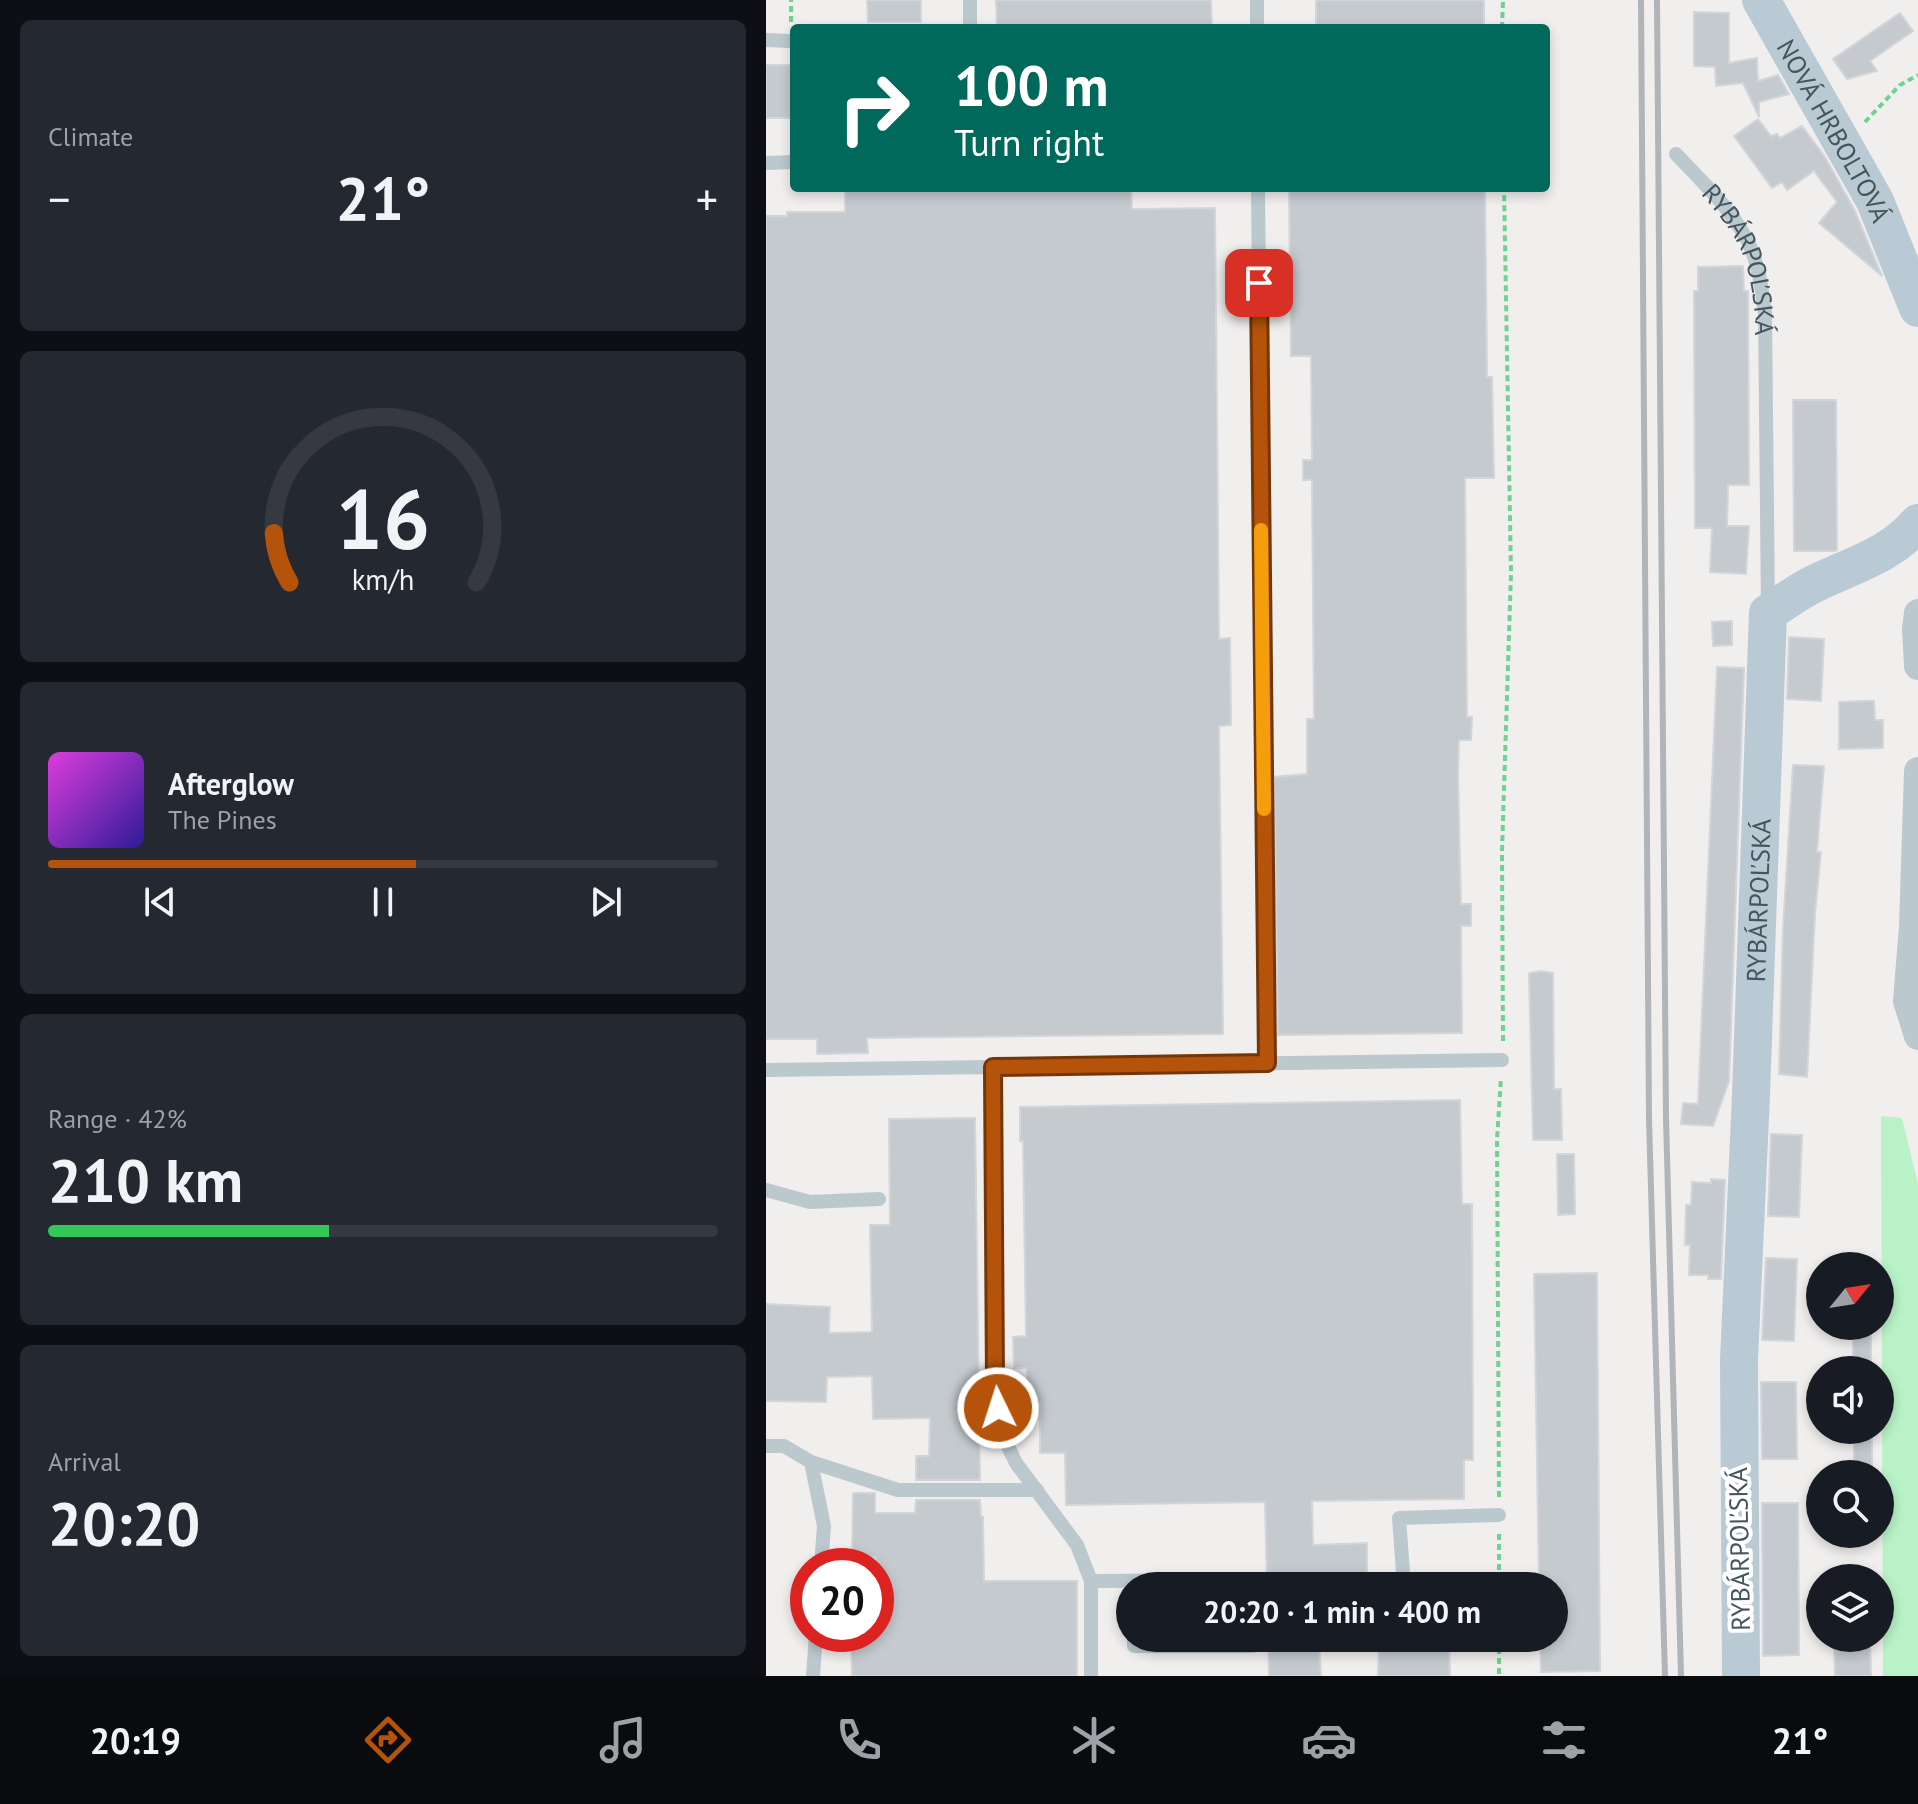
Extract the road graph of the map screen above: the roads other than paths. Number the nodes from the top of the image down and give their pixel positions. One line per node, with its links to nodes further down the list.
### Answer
1 (970, 0): 4 (lane)
2 (1257, 0): 5 (lane)
3 (1761, 0): 12 (street, NOVÁ HRBOLTOVÁ)
4 (970, 24)
5 (1257, 24)
6 (766, 40): 7 (lane)
7 (790, 41)
8 (1676, 154): 14 (lane, RYBÁRPOĽSKÁ)
9 (790, 162): 10 (lane)
10 (766, 163)
11 (1258, 192): 20 (lane)
12 (1918, 308)
13 (1918, 523): 14 (street)
14 (1768, 613): 36 (street, RYBÁRPOĽSKÁ)
15 (1918, 613): 16 (street)
16 (1918, 666)
17 (1918, 771): 18 (street)
18 (1918, 1036)
19 (1502, 1060): 20 (lane)
20 (1267, 1063): 21 (lane)
21 (993, 1067): 22 (lane); 27 (lane)
22 (766, 1070)
23 (766, 1190): 24 (lane)
24 (879, 1199)
25 (766, 1446): 26 (lane)
26 (811, 1462): 27 (lane); 29 (lane)
27 (1037, 1490): 31 (lane)
28 (1499, 1515): 30 (lane)
29 (822, 1548)
30 (1403, 1572)
31 (1091, 1581): 32 (lane); 35 (lane)
32 (1116, 1583)
33 (815, 1652): 34 (lane)
34 (813, 1676)
35 (1091, 1676)
36 (1741, 1676)

